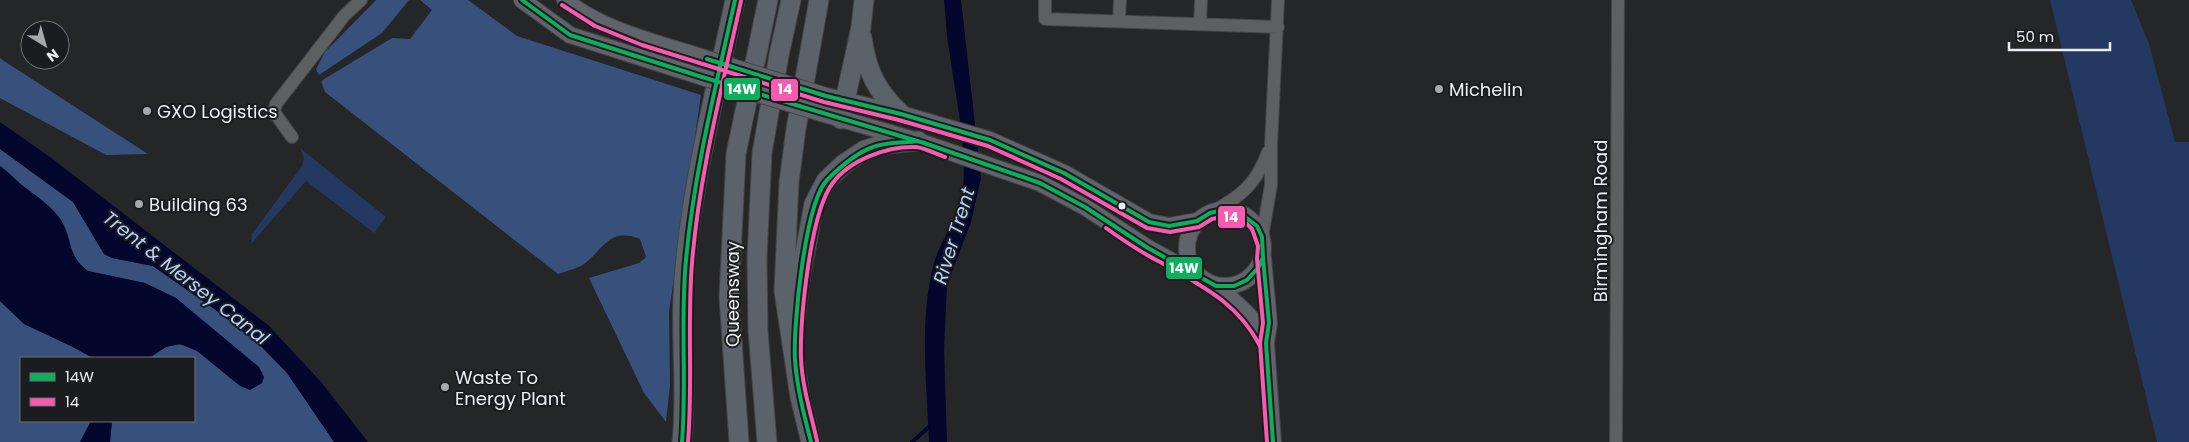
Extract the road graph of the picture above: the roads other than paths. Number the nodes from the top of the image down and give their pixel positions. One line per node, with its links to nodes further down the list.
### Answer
1 (361, 0): 21 (street)
2 (522, 0): 20 (main road, bridge)
3 (565, 0): 18 (main road, bridge)
4 (735, 0): 31 (highway)
5 (768, 0): 32 (highway, Queensway)
6 (791, 0): 33 (highway, Queensway)
7 (819, 0): 30 (highway)
8 (864, 0): 16 (highway)
9 (1045, 0): 14 (street)
10 (1120, 0): 14 (street)
11 (1201, 0): 15 (street)
12 (1278, 0): 17 (street)
13 (1618, 0): 36 (street, Birmingham Road)
14 (1119, 21): 15 (street)
15 (1200, 24): 17 (street)
16 (861, 27): 18 (highway); 19 (highway)
17 (1278, 27): 23 (street)
18 (845, 99): 19 (main road); 20 (highway)
19 (901, 114): 24 (main road)
20 (840, 119): 22 (main road)
21 (292, 137)
22 (921, 142): 27 (main road); 30 (highway)
23 (1271, 145): 24 (street); 25 (street)
24 (1204, 217): 25 (main road); 27 (main road)
25 (1262, 238): 26 (main road)
26 (1262, 258): 28 (main road); 29 (main road)
27 (1199, 276): 28 (main road)
28 (1216, 286): 29 (main road)
29 (1266, 343): 35 (main road)
30 (794, 359): 34 (highway)
31 (682, 442)
32 (739, 442)
33 (767, 442)
34 (811, 442)
35 (1273, 442)
36 (1616, 442)

